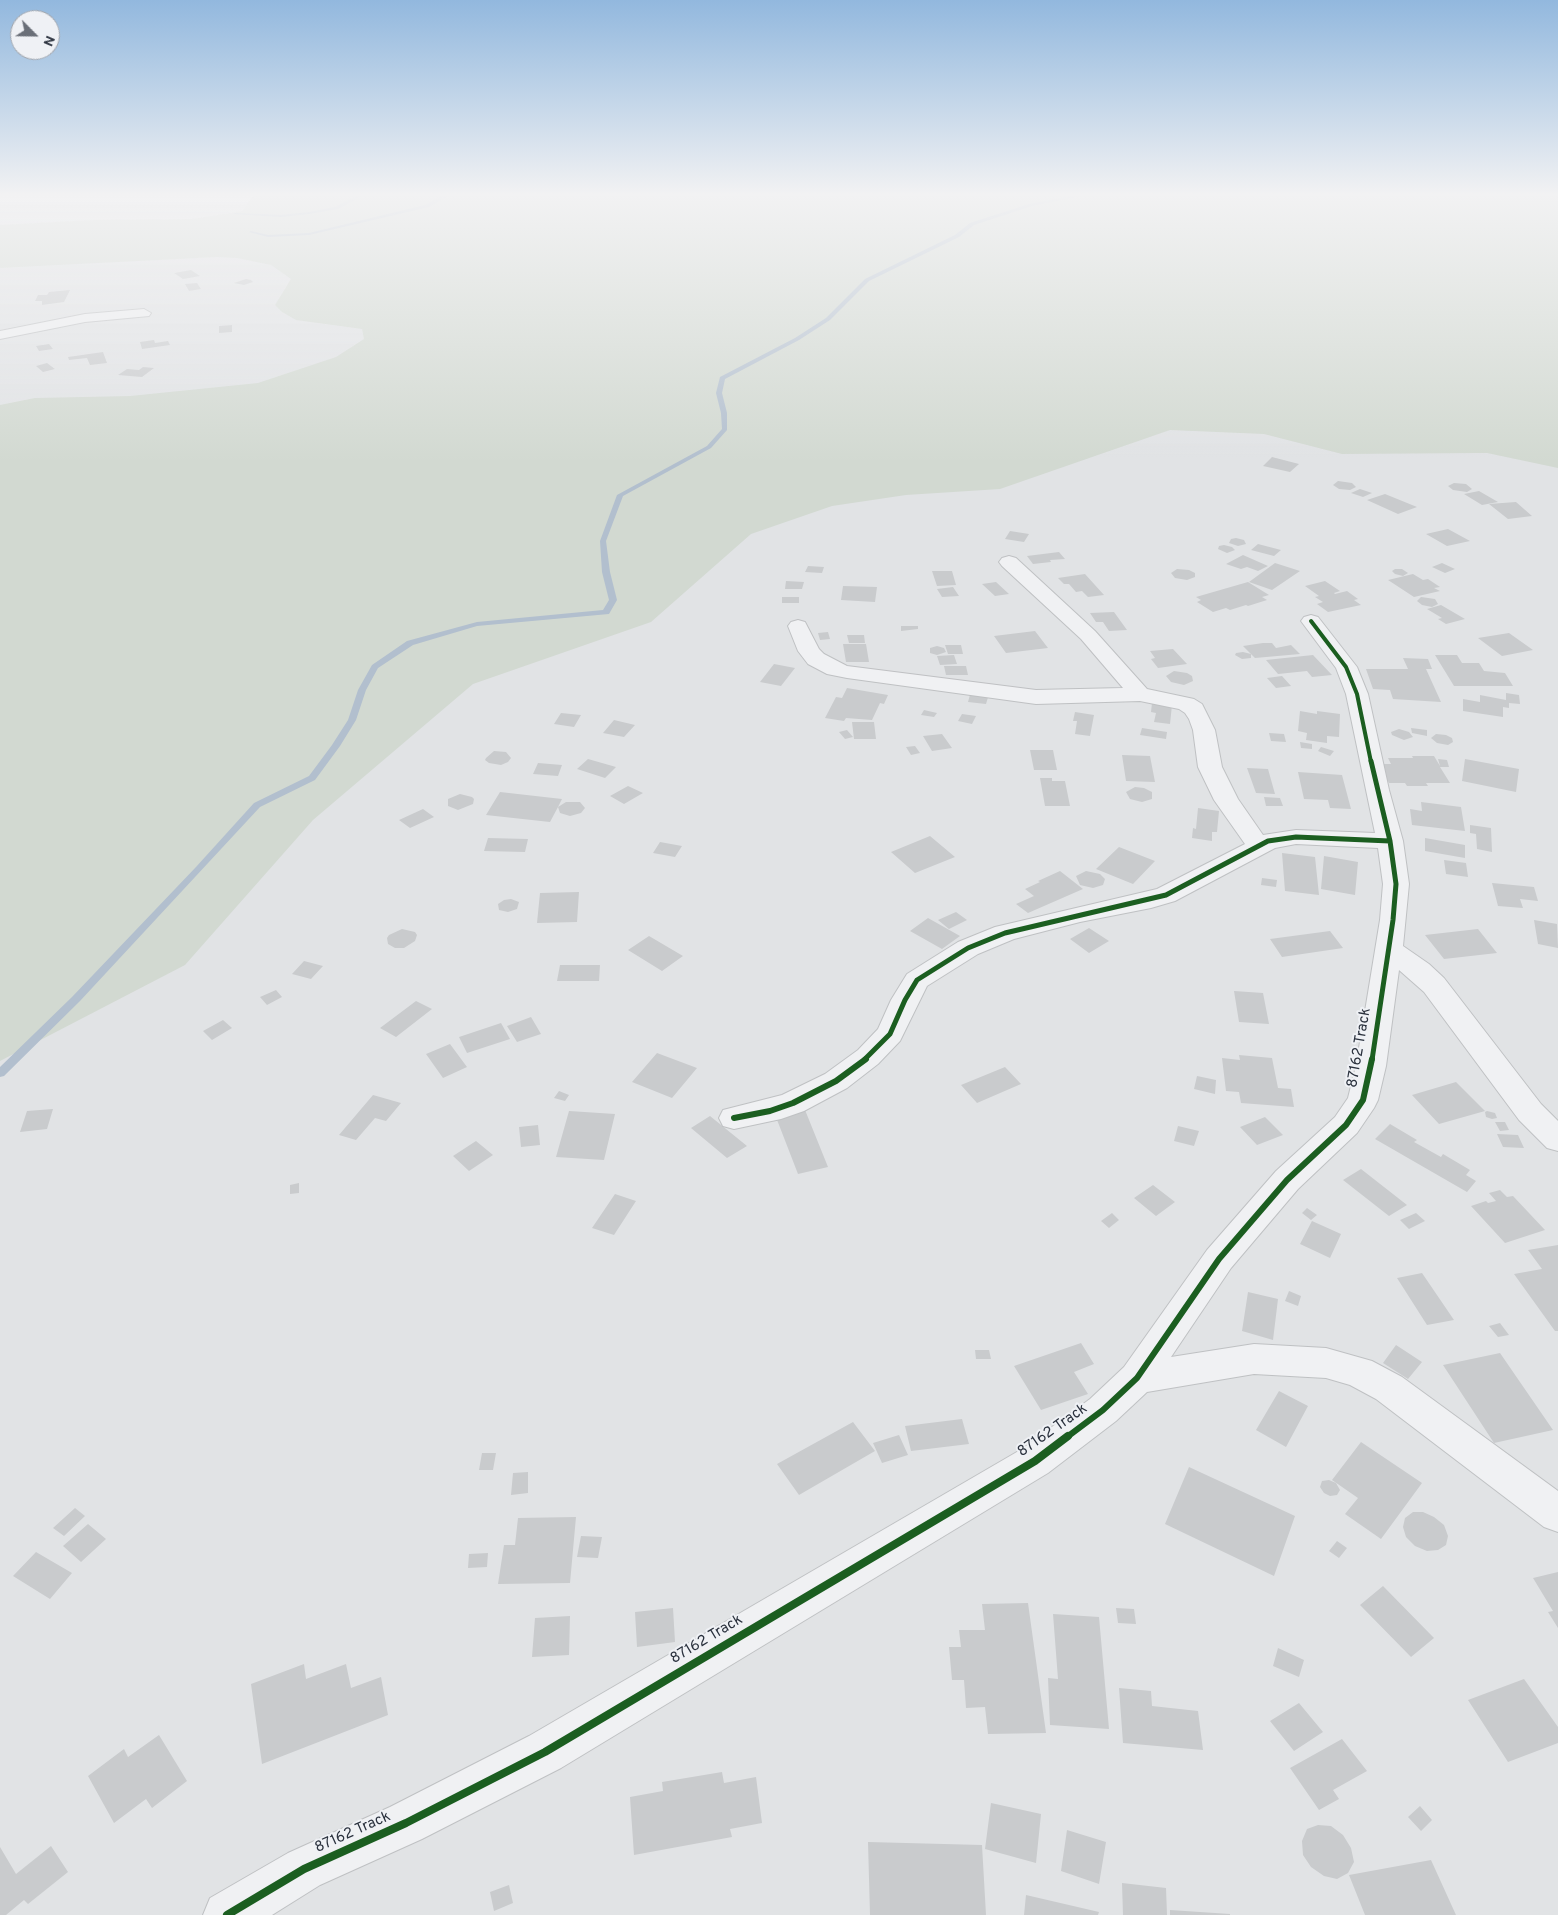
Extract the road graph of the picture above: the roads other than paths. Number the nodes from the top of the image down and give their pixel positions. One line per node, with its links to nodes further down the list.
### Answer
1 (144, 313): 2 (street)
2 (0, 335)
3 (1010, 562): 6 (street)
4 (1311, 621): 7 (street, 87162 Track)
5 (798, 626): 6 (street)
6 (1140, 694): 8 (street)
7 (1390, 841): 8 (street); 9 (street, 87162 Track)
8 (1259, 846): 10 (street)
9 (1388, 949): 11 (street); 12 (street, 87162 Track)
10 (734, 1118)
11 (1558, 1140)
12 (1137, 1378): 13 (street); 14 (street, 87162 Track)
13 (1558, 1514)
14 (227, 1915)

